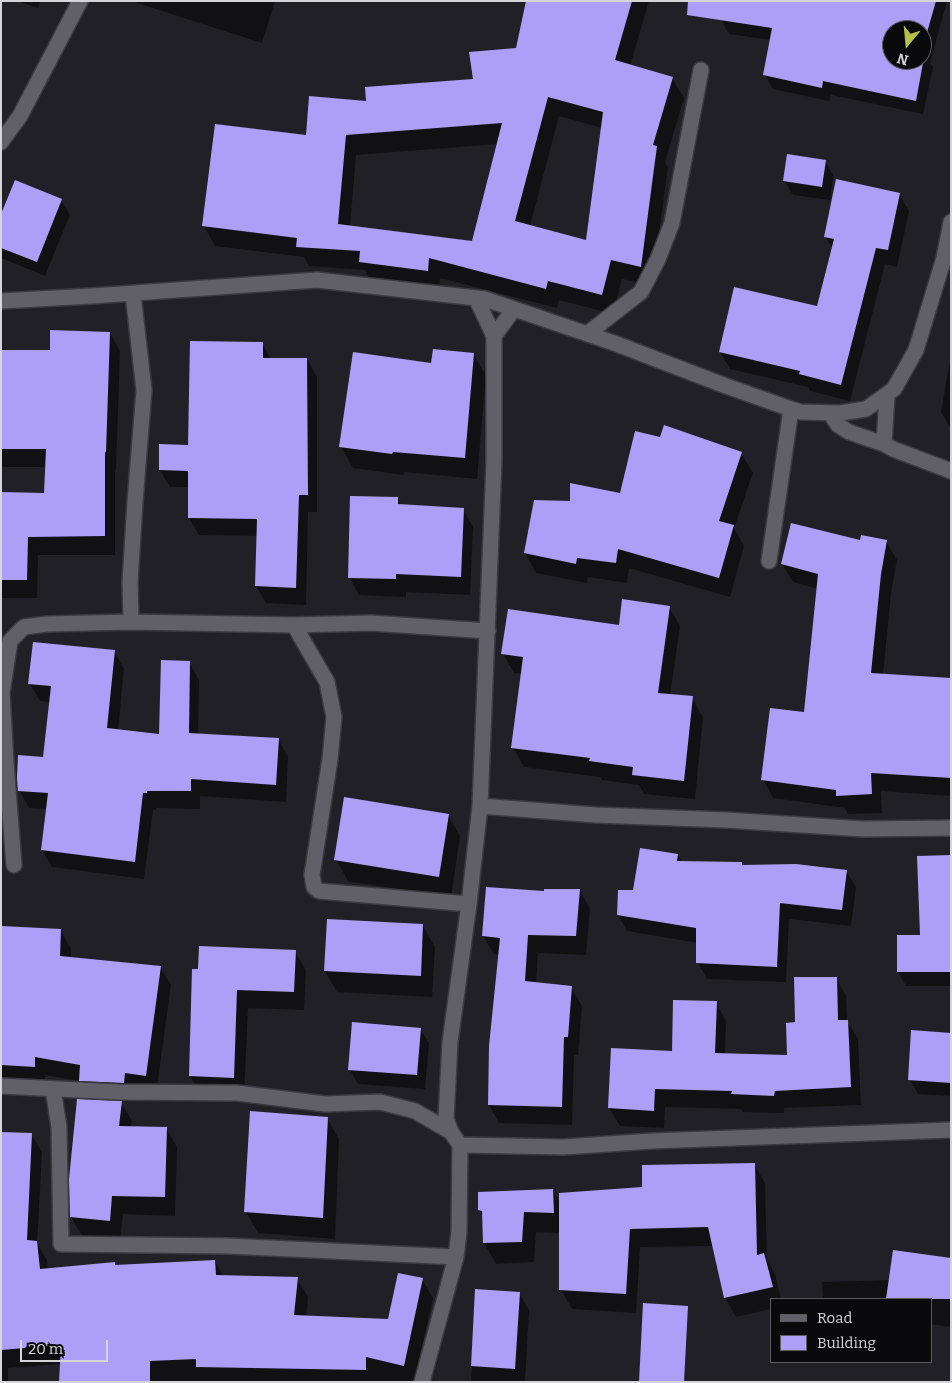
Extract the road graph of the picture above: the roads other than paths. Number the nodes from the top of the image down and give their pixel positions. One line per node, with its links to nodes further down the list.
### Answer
1 (80, 1): 3 (street)
2 (701, 70): 9 (street)
3 (1, 142)
4 (951, 222): 11 (street)
5 (133, 294): 6 (street); 7 (street); 17 (street)
6 (476, 298): 8 (street); 10 (street)
7 (1, 301)
8 (514, 309): 9 (street); 10 (street)
9 (587, 334): 12 (street)
10 (494, 336): 19 (street)
11 (887, 395): 13 (street); 14 (street)
12 (792, 409): 13 (street); 16 (street)
13 (830, 413): 14 (street)
14 (884, 444): 15 (street)
15 (951, 471)
16 (769, 561)
17 (131, 622): 18 (street); 22 (street)
18 (294, 625): 19 (street); 23 (street)
19 (488, 631): 20 (street)
20 (480, 806): 21 (street); 23 (street)
21 (951, 828)
22 (14, 865)
23 (469, 904): 27 (street)
24 (1, 1086): 25 (street)
25 (54, 1089): 27 (street); 29 (street)
26 (951, 1130): 28 (street)
27 (451, 1132): 28 (street)
28 (460, 1145): 29 (street)
29 (456, 1257): 30 (street)
30 (422, 1382)

